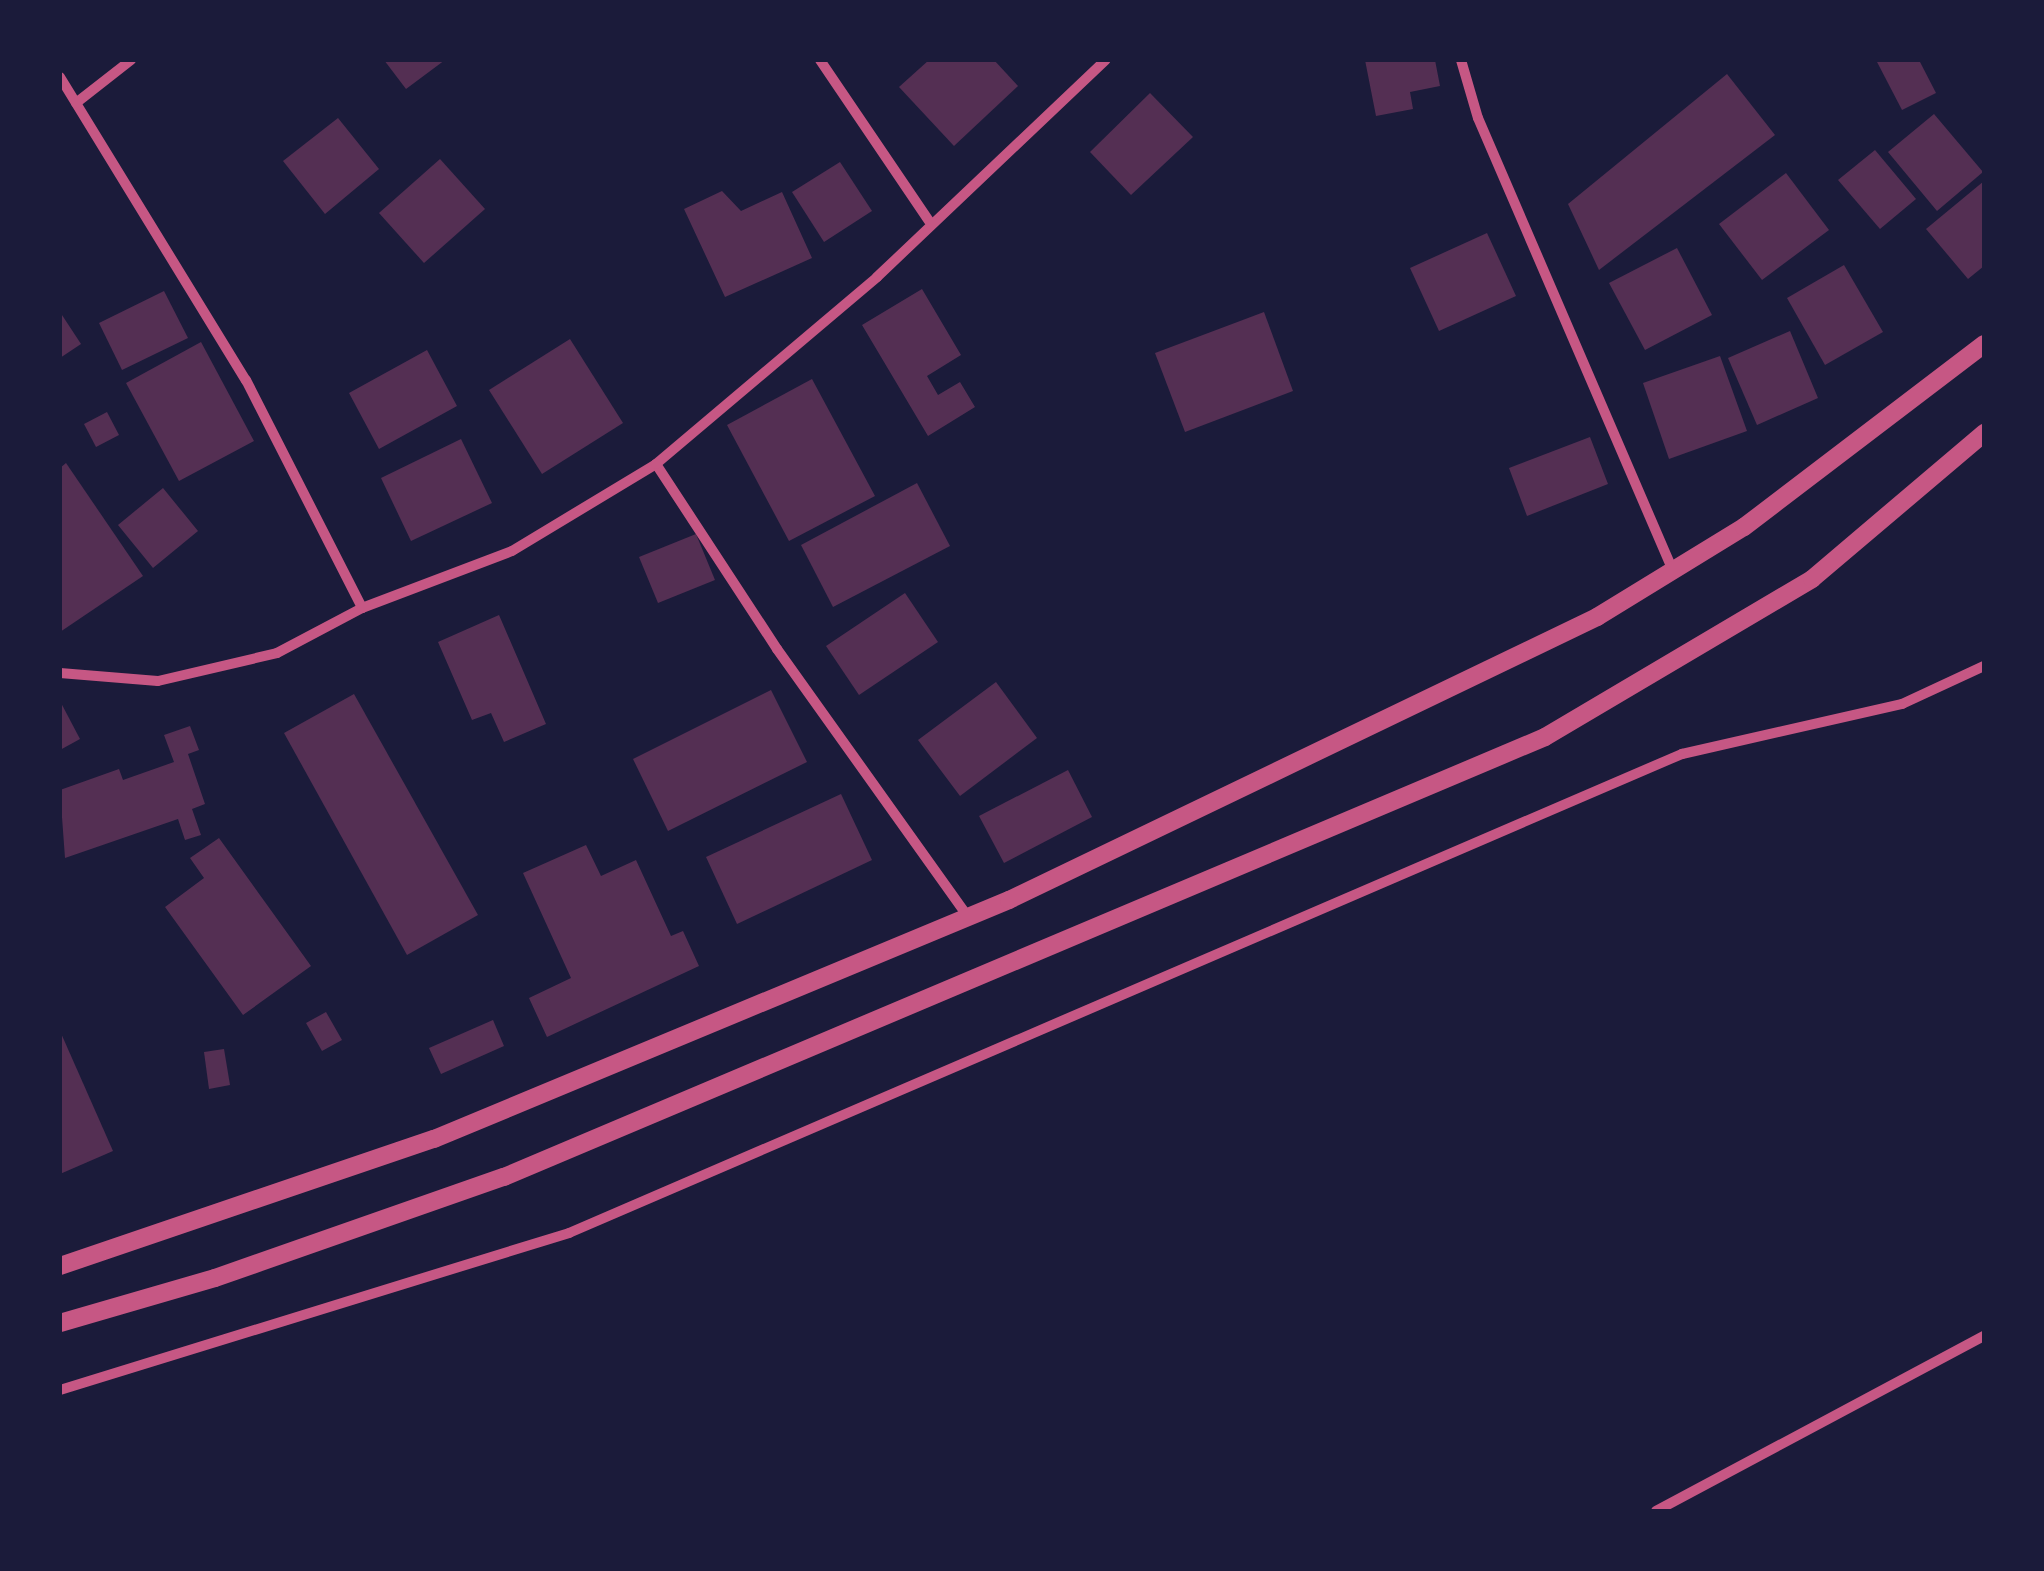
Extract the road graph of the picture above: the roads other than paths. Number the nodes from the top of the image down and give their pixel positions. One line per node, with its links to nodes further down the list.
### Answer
1 (131, 60): 6 (street)
2 (820, 60): 7 (street)
3 (1106, 60): 7 (street)
4 (1461, 60): 11 (street)
5 (60, 77): 6 (street)
6 (76, 104): 12 (street)
7 (929, 221): 10 (street)
8 (1984, 344): 11 (street)
9 (1984, 434): 17 (street)
10 (656, 464): 12 (street); 15 (street)
11 (1673, 570): 15 (street)
12 (362, 608): 14 (street)
13 (1984, 666): 19 (street)
14 (60, 672)
15 (968, 917): 16 (street)
16 (60, 1266)
17 (60, 1323)
18 (1984, 1336): 20 (street)
19 (60, 1390)
20 (1656, 1511)

